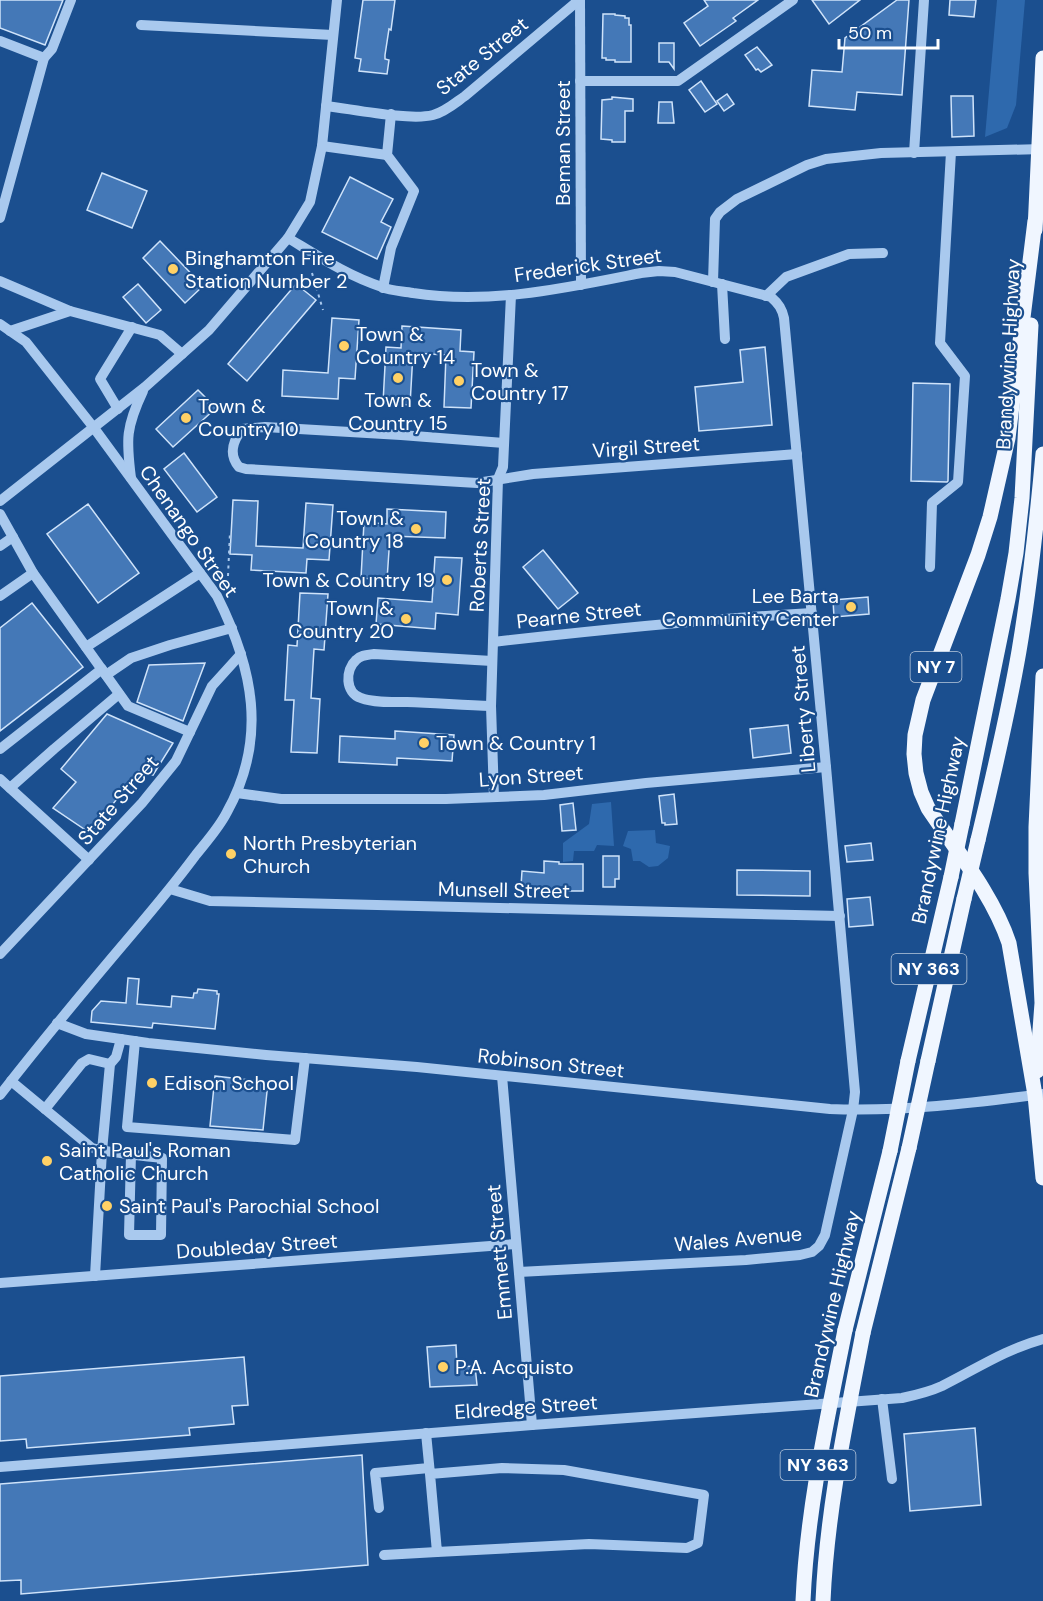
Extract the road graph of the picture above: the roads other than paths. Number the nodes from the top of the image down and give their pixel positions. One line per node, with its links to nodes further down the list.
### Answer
1 (70, 0): 9 (street)
2 (337, 0): 7 (street)
3 (580, 0): 11 (street, Beman Street); 13 (street, State Street)
4 (793, 0): 11 (street)
5 (924, 0): 17 (street)
6 (141, 25): 7 (street)
7 (333, 35): 12 (street)
8 (0, 41): 9 (street)
9 (45, 57): 19 (street)
10 (1043, 58): 15 (main road, Brandywine Highway)
11 (580, 81): 25 (street, Beman Street)
12 (326, 106): 13 (street, State Street); 14 (street)
13 (391, 114): 18 (street)
14 (322, 146): 18 (street); 21 (street)
15 (1040, 149): 16 (street); 20 (main road, Brandywine Highway / NY 363)
16 (951, 152): 17 (street); 47 (street)
17 (914, 153): 24 (street)
18 (387, 155): 26 (street)
19 (0, 218)
20 (1035, 221): 80 (main road, NY 7); 101 (main road, Brandywine Highway / NY 363, bridge)
21 (288, 238): 26 (street, Frederick Street); 34 (street)
22 (883, 253): 28 (street)
23 (0, 281): 29 (street)
24 (717, 283): 25 (street, Frederick Street); 28 (street); 33 (street)
25 (581, 285): 27 (street, Frederick Street)
26 (383, 288): 27 (street, Frederick Street)
27 (511, 295): 38 (street, Roberts Street)
28 (766, 296): 39 (street, Liberty Street)
29 (70, 311): 31 (street); 32 (street)
30 (0, 324): 32 (street, Chenango Street)
31 (132, 327): 34 (street); 36 (street)
32 (10, 331): 37 (street, Chenango Street)
33 (725, 339)
34 (182, 354): 35 (street)
35 (145, 387): 36 (street); 42 (street)
36 (118, 409): 37 (street)
37 (94, 428): 42 (street, Chenango Street); 43 (street)
38 (504, 443): 41 (street, Roberts Street); 41 (street, Virgil Street)
39 (797, 454): 41 (street, Virgil Street); 51 (street, Liberty Street)
40 (1043, 454): 102 (main road, Brandywine Highway / NY 363, bridge)
41 (498, 479): 53 (street, Roberts Street)
42 (131, 481): 49 (street, Chenango Street)
43 (0, 501)
44 (0, 514): 45 (street)
45 (13, 537): 46 (street); 48 (street)
46 (0, 546)
47 (930, 567)
48 (33, 573): 50 (street); 54 (street)
49 (200, 573): 52 (street, Chenango Street); 54 (street)
50 (0, 596)
51 (812, 614): 53 (street, Pearne Street); 63 (street, Liberty Street)
52 (232, 628): 55 (street, Chenango Street); 57 (street)
53 (493, 642): 56 (street, Roberts Street)
54 (86, 647): 57 (street)
55 (241, 654): 61 (street, State Street); 66 (street, Chenango Street)
56 (492, 661): 60 (street, Roberts Street); 60 (street)
57 (104, 672): 59 (street); 62 (street)
58 (1043, 676): 72 (main road, NY 7)
59 (119, 694): 61 (street); 65 (street)
60 (491, 706): 67 (street, Roberts Street)
61 (190, 732): 68 (street, State Street)
62 (0, 749)
63 (826, 767): 67 (street, Lyon Street); 70 (street, Liberty Street)
64 (0, 779): 65 (street)
65 (10, 788): 68 (street)
66 (237, 793): 67 (street, Lyon Street); 69 (street, Chenango Street)
67 (494, 797)
68 (89, 860): 71 (street, State Street)
69 (170, 889): 70 (street, Munsell Street); 73 (street, Chenango Street)
70 (840, 916): 83 (street, Liberty Street)
71 (0, 954)
72 (1043, 1003): 80 (main road, NY 7)
73 (57, 1023): 74 (street, Robinson Street); 79 (street, Chenango Street)
74 (121, 1039): 75 (street, Robinson Street); 77 (street)
75 (135, 1041): 76 (street, Robinson Street); 76 (street)
76 (305, 1058): 78 (street, Robinson Street)
77 (110, 1064): 82 (street); 84 (street)
78 (502, 1076): 83 (street, Robinson Street); 87 (street, Emmett Street)
79 (11, 1081): 81 (street, Chenango Street); 82 (street)
80 (1039, 1094): 83 (street, Robinson Street); 86 (main road, NY 7)
81 (0, 1095)
82 (45, 1109): 84 (street)
83 (853, 1110): 88 (street, Wales Avenue)
84 (102, 1151): 85 (street); 89 (street)
85 (131, 1154): 85 (street)
86 (1043, 1178)
87 (516, 1244): 88 (street, Emmett Street); 89 (street, Doubleday Street)
88 (519, 1272): 93 (street, Emmett Street)
89 (95, 1276): 90 (street, Doubleday Street)
90 (0, 1283)
91 (1043, 1340): 92 (street, Eldredge Street)
92 (882, 1399): 93 (street, Eldredge Street); 97 (street)
93 (532, 1425): 94 (street, Eldredge Street)
94 (426, 1433): 95 (street, Eldredge Street); 96 (street)
95 (0, 1467)
96 (430, 1471): 98 (street); 99 (street); 99 (street)
97 (892, 1479)
98 (379, 1508)
99 (437, 1552): 100 (street)
100 (384, 1555)
101 (803, 1601)
102 (823, 1601)

